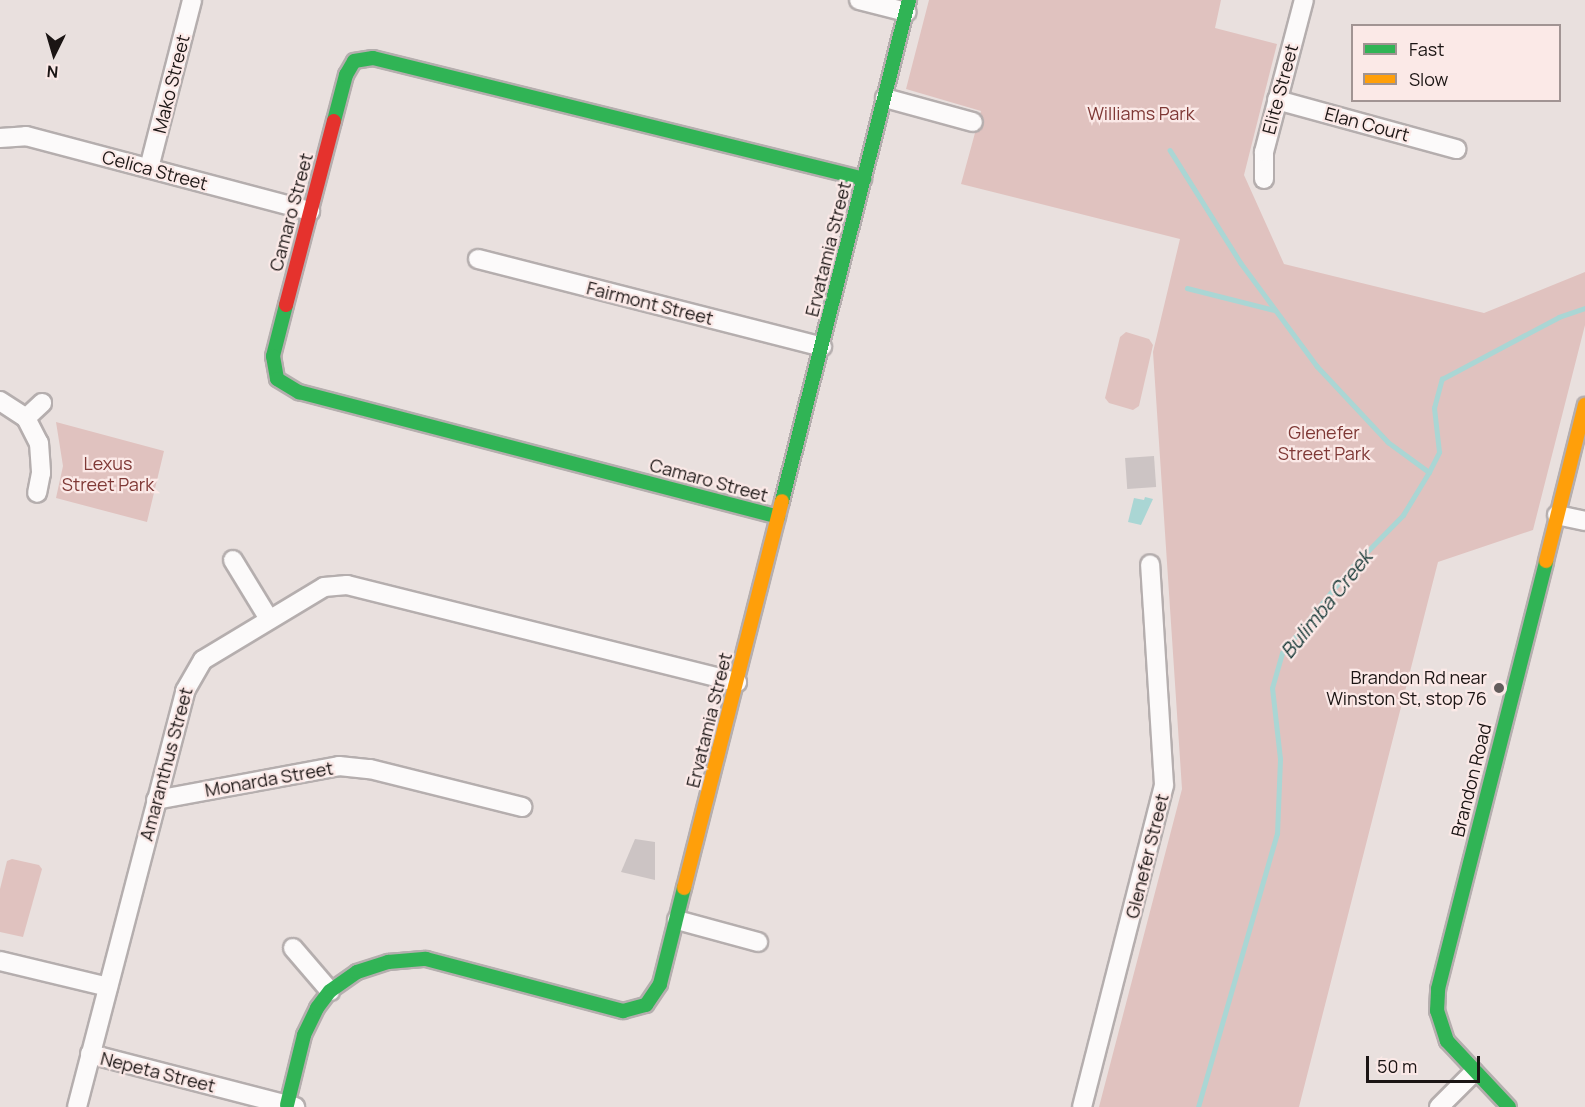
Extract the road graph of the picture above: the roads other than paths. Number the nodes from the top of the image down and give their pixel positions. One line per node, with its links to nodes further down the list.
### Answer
1 (192, 0): 10 (street, Mako Street)
2 (859, 0): 4 (street)
3 (1304, 0): 6 (street, Elite Street)
4 (908, 6): 5 (street, Ervatamia Street)
5 (885, 98): 7 (street); 11 (street, Ervatamia Street)
6 (1277, 100): 9 (street, Elan Court); 12 (street, Elite Street)
7 (973, 122)
8 (0, 138): 10 (street, Celica Street)
9 (1456, 149)
10 (149, 168): 13 (street, Celica Street)
11 (864, 178): 13 (street, Camaro Street); 15 (street, Ervatamia Street)
12 (1264, 179)
13 (310, 211): 22 (street, Camaro Street)
14 (478, 259): 15 (street, Fairmont Street)
15 (822, 347): 22 (street, Ervatamia Street)
16 (0, 401): 19 (street)
17 (42, 403): 19 (street)
18 (1585, 405): 21 (street, Brandon Road)
19 (26, 418): 20 (street)
20 (37, 493)
21 (1557, 515): 23 (street); 37 (street, Brandon Road)
22 (778, 517): 27 (street, Ervatamia Street)
23 (1585, 521)
24 (233, 560): 26 (street)
25 (1150, 564): 40 (street, Glenefer Street)
26 (269, 619): 27 (street, Amaranthus Street); 28 (street, Amaranthus Street)
27 (737, 682): 30 (street, Ervatamia Street)
28 (156, 800): 29 (street, Monarda Street); 34 (street, Amaranthus Street)
29 (522, 807)
30 (676, 920): 31 (street); 35 (street, Ervatamia Street)
31 (758, 942)
32 (293, 948): 35 (street)
33 (0, 961): 34 (street)
34 (108, 987): 36 (street, Amaranthus Street)
35 (330, 991): 38 (street, Ervatamia Street)
36 (90, 1054): 38 (street, Nepeta Street); 39 (street, Amaranthus Street)
37 (1474, 1072): 41 (street); 42 (street, Brandon Road)
38 (291, 1106)
39 (76, 1107)
40 (1082, 1107)
41 (1439, 1107)
42 (1509, 1107)

